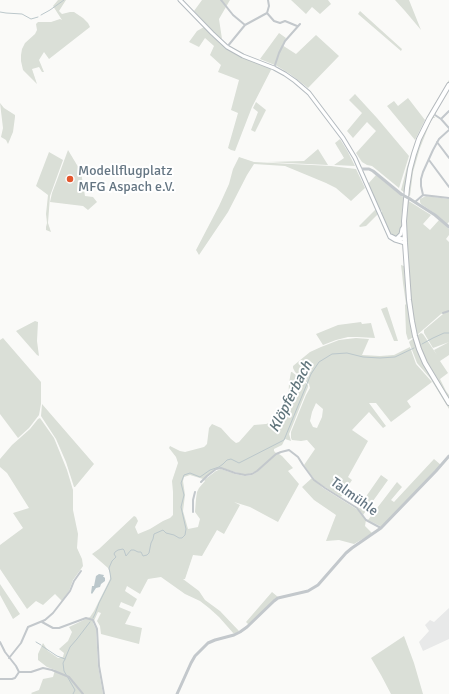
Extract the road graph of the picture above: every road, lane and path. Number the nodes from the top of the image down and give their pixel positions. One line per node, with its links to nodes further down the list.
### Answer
1 (180, 0): 8 (main road)
2 (222, 0): 6 (street)
3 (268, 0): 4 (street)
4 (267, 13): 6 (street); 7 (street)
5 (300, 24): 7 (street)
6 (245, 25): 8 (street)
7 (297, 26): 9 (street)
8 (227, 47): 9 (main road)
9 (274, 68): 18 (main road)
10 (449, 85): 23 (main road)
11 (449, 111): 13 (street)
12 (435, 115): 13 (street)
13 (441, 119): 14 (street)
14 (449, 129): 15 (street)
15 (437, 142): 16 (street); 17 (street)
16 (449, 158)
17 (429, 160): 19 (street); 20 (street)
18 (360, 169): 22 (street, bridge); 25 (main road)
19 (449, 187)
20 (423, 194): 21 (street); 22 (street)
21 (449, 198)
22 (415, 202): 24 (street)
23 (404, 226): 26 (main road); 27 (main road)
24 (449, 227)
25 (388, 232): 26 (main road); 27 (main road)
26 (395, 238): 27 (main road)
27 (405, 241): 30 (main road)
28 (449, 311): 29 (street)
29 (443, 313)
30 (449, 403)
31 (449, 456): 35 (street)
32 (201, 482): 35 (street, Talmühle)
33 (195, 492): 34 (street)
34 (193, 512)
35 (381, 528): 44 (street)
36 (81, 571): 37 (street)
37 (42, 622): 39 (street); 43 (street)
38 (0, 642): 39 (street)
39 (9, 658): 40 (street)
40 (20, 672): 41 (street); 42 (street)
41 (1, 679)
42 (83, 694)
43 (104, 694)
44 (177, 694)

